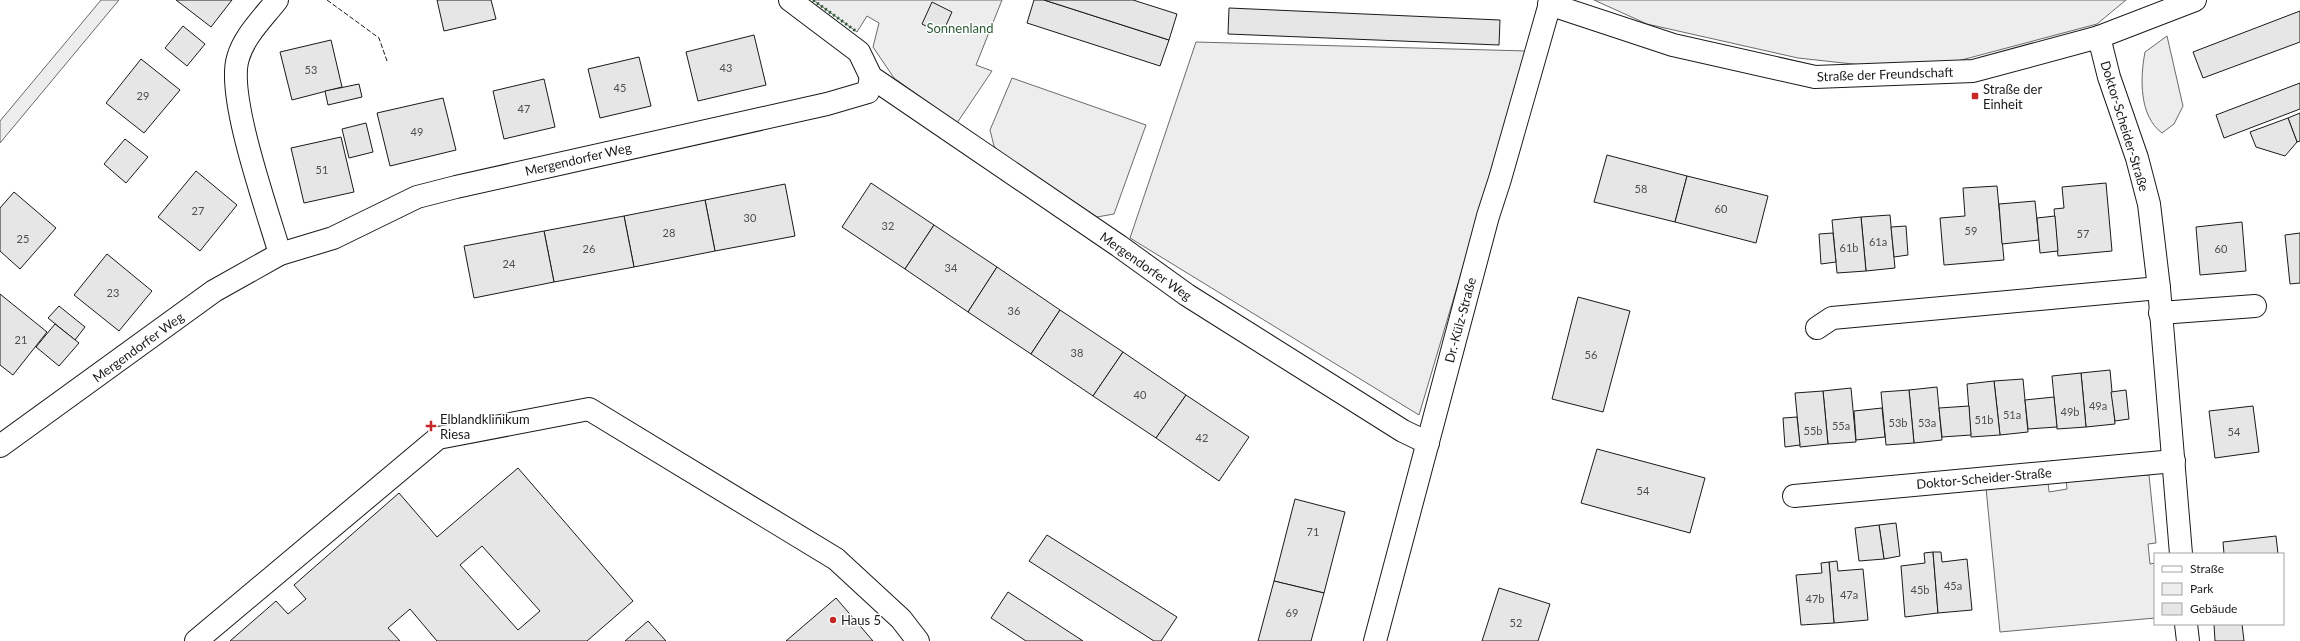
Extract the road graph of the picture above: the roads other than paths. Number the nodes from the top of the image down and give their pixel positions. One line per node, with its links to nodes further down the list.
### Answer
1 (277, 0): 7 (street)
2 (790, 0): 6 (street, Mergendorfer Weg)
3 (2195, 0): 5 (street, Straße der Freundschaft)
4 (1550, 2): 5 (street, Straße der Freundschaft); 12 (street, Dr.-Külz-Straße)
5 (2099, 37): 8 (street, Doktor-Scheider-Straße)
6 (871, 77): 7 (street, Mergendorfer Weg); 12 (street, Mergendorfer Weg)
7 (280, 254): 13 (street, Mergendorfer Weg)
8 (2159, 288): 10 (street, Doktor-Scheider-Straße); 11 (street)
9 (2256, 306): 10 (street)
10 (2160, 313): 14 (street, Doktor-Scheider-Straße)
11 (1817, 328)
12 (1428, 444): 20 (street, Dr.-Külz-Straße)
13 (0, 446)
14 (2174, 461): 15 (street, Doktor-Scheider-Straße); 16 (street, Doktor-Scheider-Straße)
15 (1794, 496)
16 (2181, 553)
17 (2186, 625): 21 (street)
18 (196, 641): 19 (street)
19 (918, 641)
20 (1374, 641)
21 (2188, 641)

